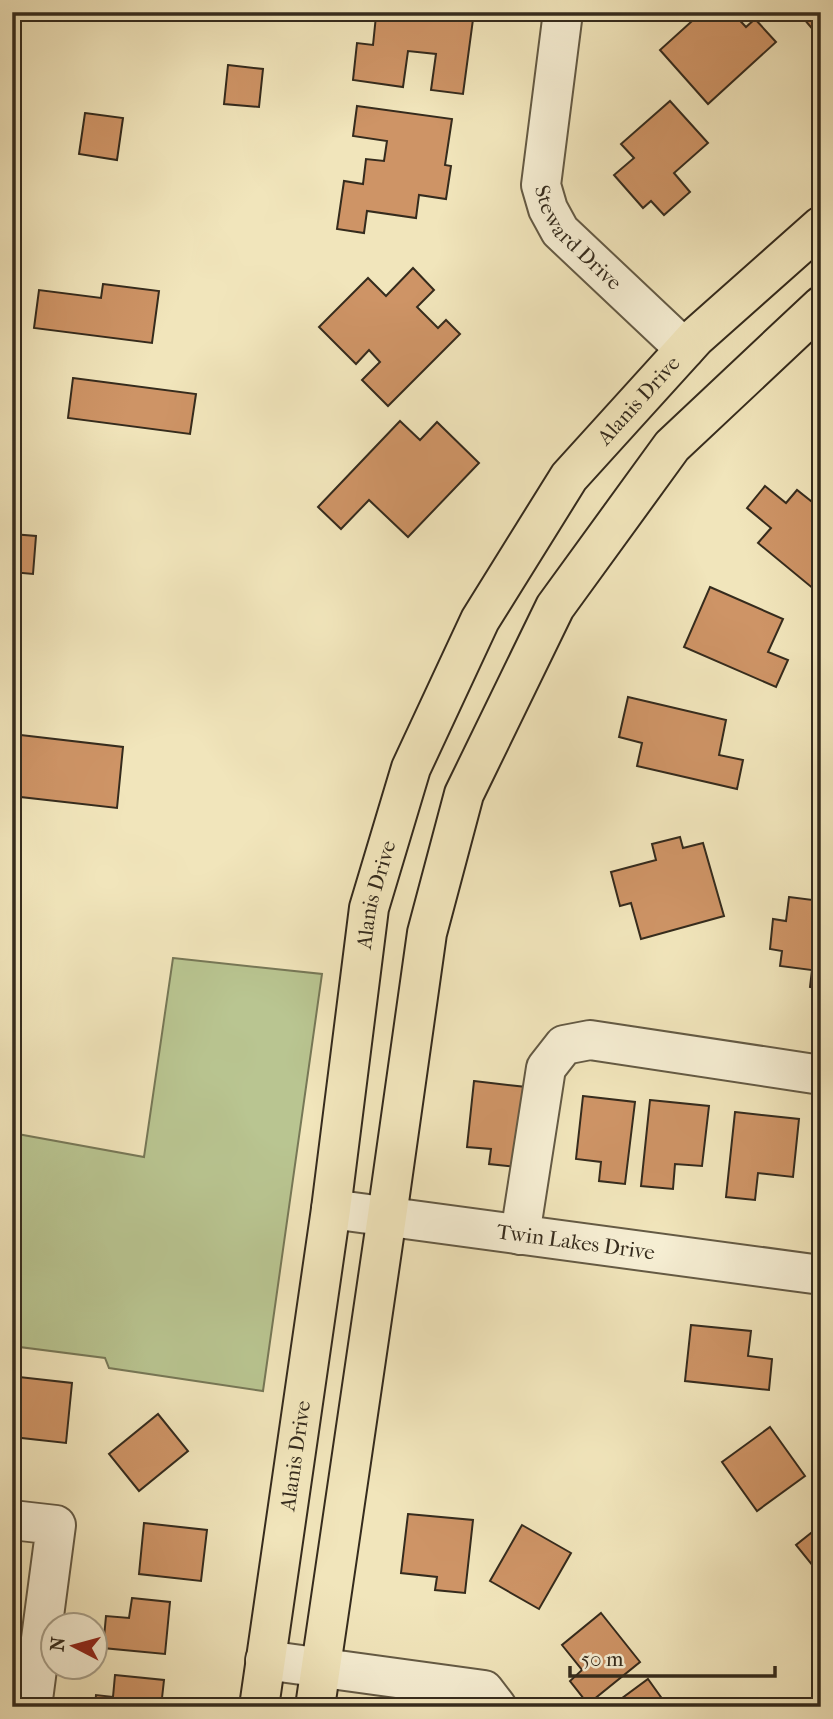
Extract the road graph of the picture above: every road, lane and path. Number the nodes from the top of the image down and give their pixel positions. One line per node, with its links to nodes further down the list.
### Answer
1 (563, 12): 4 (street, Steward Drive)
2 (821, 226): 4 (main road, Alanis Drive)
3 (821, 306): 7 (main road)
4 (685, 349): 6 (main road, Alanis Drive)
5 (821, 1074): 8 (street)
6 (331, 1209): 7 (street, Twin Lakes Drive); 11 (main road, Alanis Drive)
7 (387, 1216): 8 (street, Twin Lakes Drive); 12 (main road)
8 (520, 1235): 9 (street, Twin Lakes Drive)
9 (821, 1275)
10 (12, 1520): 13 (street)
11 (265, 1660): 12 (street); 14 (main road, Alanis Drive)
12 (320, 1666): 15 (main road); 16 (street)
13 (32, 1707)
14 (259, 1707)
15 (315, 1707)
16 (497, 1707)

